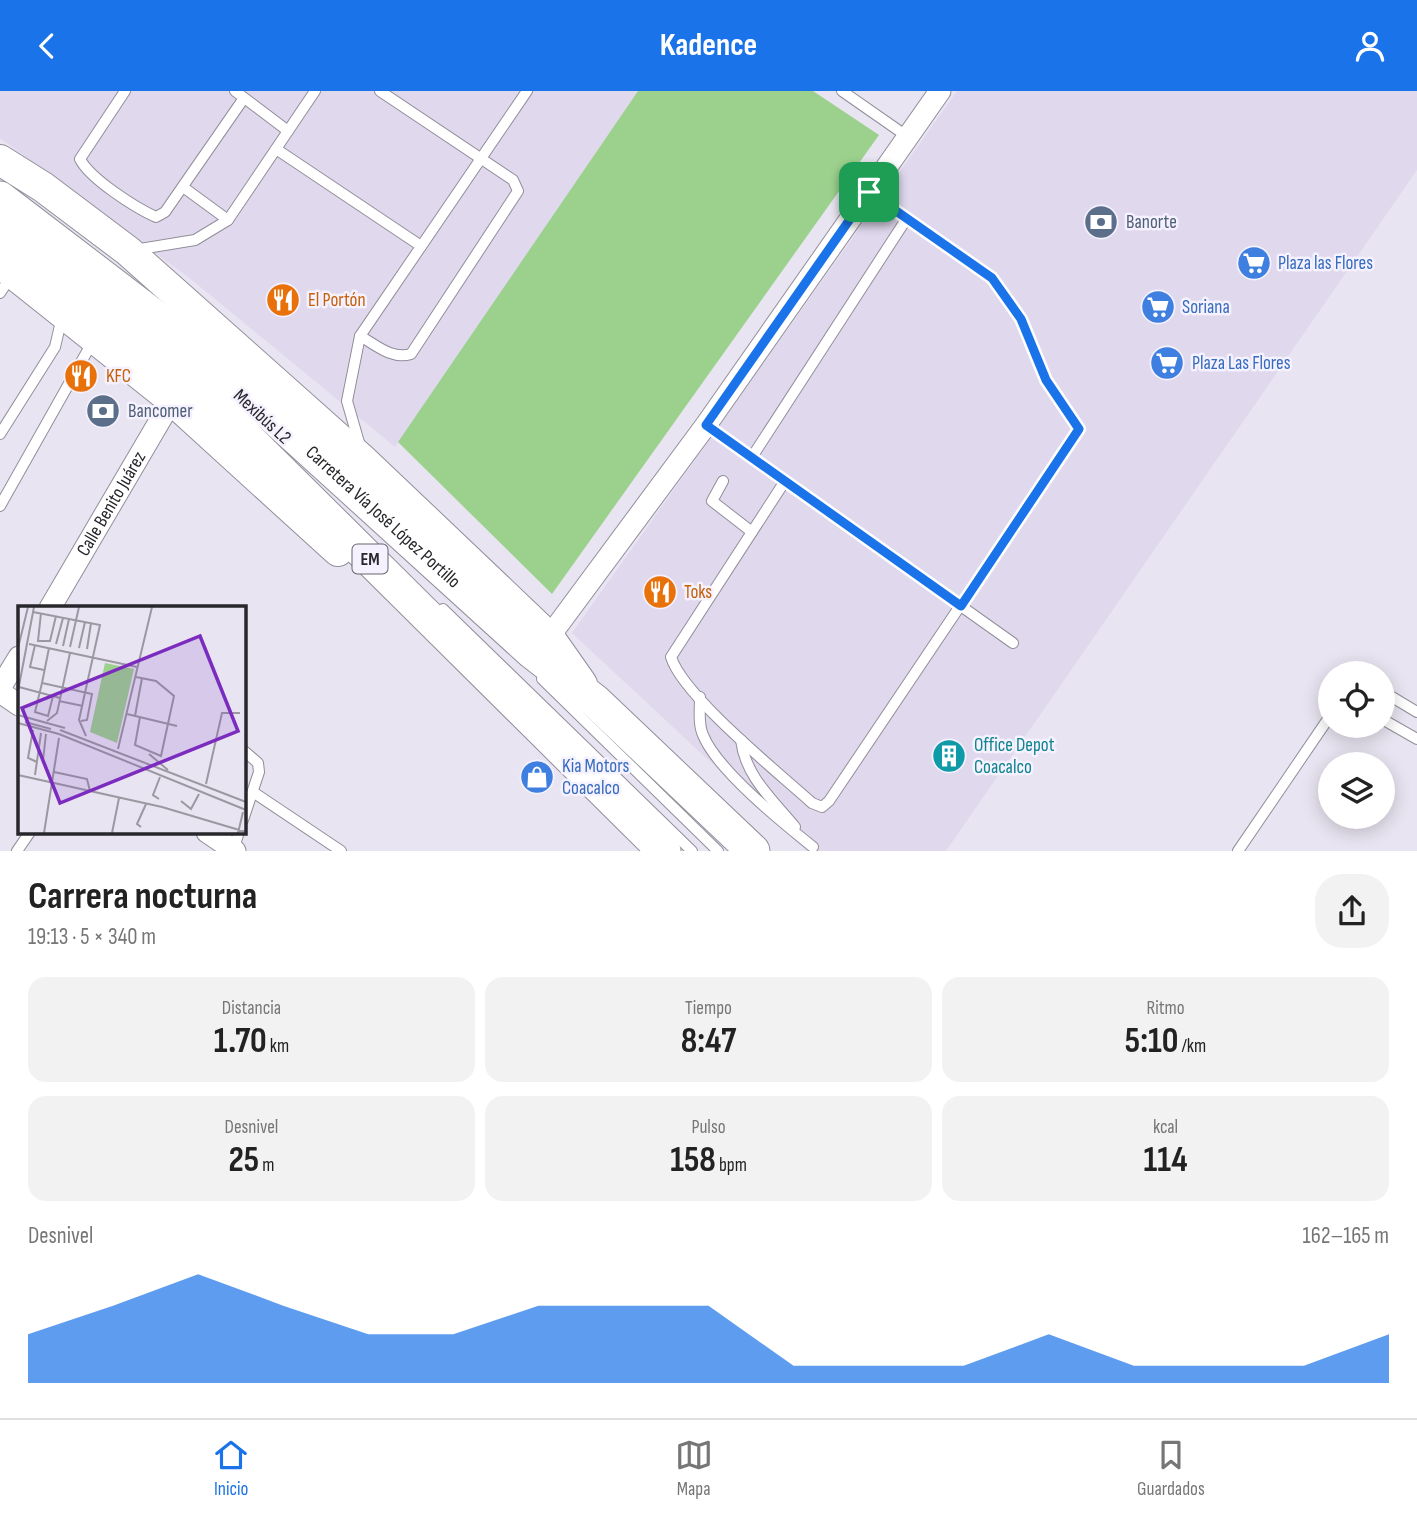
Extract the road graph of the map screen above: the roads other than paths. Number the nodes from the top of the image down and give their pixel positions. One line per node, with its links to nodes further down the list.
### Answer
1 (125, 91): 15 (lane)
2 (316, 91): 8 (lane)
3 (380, 91): 11 (lane)
4 (527, 91): 11 (lane)
5 (842, 91): 9 (lane)
6 (940, 91): 9 (street)
7 (240, 95): 8 (lane); 15 (lane)
8 (288, 131): 10 (lane)
9 (908, 137): 16 (street)
10 (276, 149): 21 (lane); 23 (lane)
11 (481, 158): 23 (lane); 27 (lane)
12 (0, 160): 14 (main road)
13 (0, 186): 14 (main road)
14 (43, 187): 24 (main road)
15 (183, 187): 21 (lane)
16 (869, 192): 19 (lane); 31 (street)
17 (0, 198): 29 (main road, Carretera Vía José López Portillo / EM)
18 (0, 207): 29 (lane, Mexibús L2)
19 (908, 218): 33 (lane); 41 (lane)
20 (0, 220): 29 (lane, Mexibús L2)
21 (228, 220): 24 (lane)
22 (0, 233): 29 (main road, Carretera Vía José López Portillo / EM)
23 (421, 246): 27 (lane)
24 (128, 251): 34 (main road)
25 (4, 277): 26 (main road)
26 (63, 313): 28 (main road); 32 (lane)
27 (360, 336): 34 (lane)
28 (95, 339): 29 (main road); 37 (lane)
29 (190, 371): 30 (lane, Mexibús L2); 40 (street, Calle Benito Juárez); 44 (lane, Mexibús L2); 50 (main road, Carretera Vía José López Portillo / EM); 66 (main road, Carretera Vía José López Portillo / EM)
30 (246, 419)
31 (706, 425): 33 (lane); 42 (street)
32 (0, 434)
33 (752, 457): 36 (lane)
34 (365, 462): 42 (main road)
35 (723, 481): 38 (lane)
36 (785, 481): 38 (lane); 41 (lane)
37 (0, 506)
38 (752, 532): 48 (lane)
39 (432, 598): 67 (lane)
40 (51, 606)
41 (961, 606): 43 (lane); 56 (lane)
42 (549, 637): 50 (main road)
43 (1013, 643)
44 (511, 650)
45 (18, 659): 47 (street)
46 (531, 669): 68 (lane)
47 (0, 690): 51 (street)
48 (700, 697): 56 (lane); 63 (lane)
49 (1395, 699): 52 (lane)
50 (595, 701): 69 (main road, Carretera Vía José López Portillo / EM)
51 (18, 704)
52 (1417, 712)
53 (1395, 726): 55 (lane)
54 (1318, 734): 70 (lane)
55 (1417, 739)
56 (741, 740): 63 (lane)
57 (245, 752): 58 (lane)
58 (253, 792): 59 (lane); 65 (lane)
59 (245, 814)
60 (29, 834): 64 (lane)
61 (211, 834): 62 (street)
62 (236, 844)
63 (813, 849)
64 (18, 851)
65 (341, 851)
66 (664, 851)
67 (692, 851)
68 (718, 851)
69 (753, 851)
70 (1238, 851)

